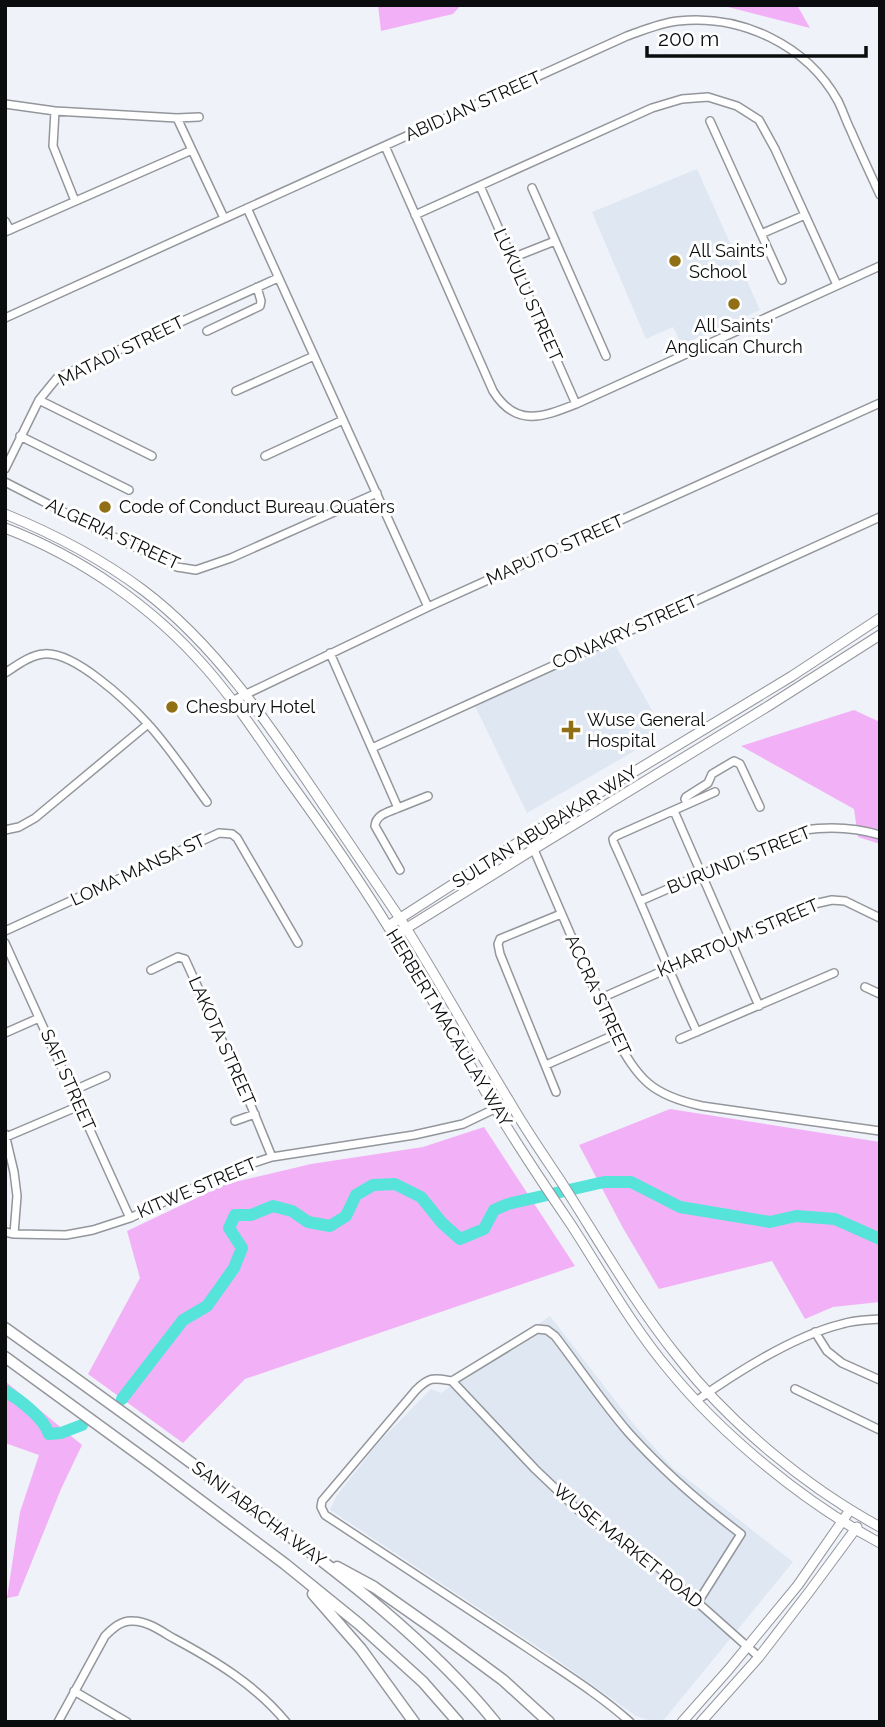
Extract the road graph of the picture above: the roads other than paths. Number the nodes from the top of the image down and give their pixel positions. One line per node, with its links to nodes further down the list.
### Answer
1 (5, 104): 2 (street)
2 (55, 111): 4 (street); 11 (street)
3 (199, 117): 4 (street)
4 (177, 118): 7 (street)
5 (710, 121): 18 (street)
6 (384, 146): 10 (street, ABIDJAN STREET); 12 (street, ABIDJAN STREET); 13 (street)
7 (192, 150): 11 (street); 15 (street)
8 (480, 186): 13 (street); 14 (street); 20 (street, LUKULU STREET)
9 (532, 188): 19 (street)
10 (880, 195)
11 (75, 201): 17 (street)
12 (247, 208): 15 (street, ABIDJAN STREET); 22 (street)
13 (415, 215): 33 (street)
14 (805, 215): 18 (street); 24 (street)
15 (224, 218): 26 (street, ABIDJAN STREET)
16 (5, 220): 17 (street)
17 (8, 231)
18 (761, 234): 23 (street)
19 (555, 241): 20 (street); 29 (street)
20 (512, 258): 33 (street, LUKULU STREET)
21 (880, 266): 24 (street)
22 (278, 278): 25 (street, MATADI STREET); 28 (street)
23 (782, 280)
24 (837, 285): 33 (street)
25 (257, 288): 27 (street); 31 (street, MATADI STREET)
26 (5, 317)
27 (207, 331)
28 (314, 356): 30 (street); 34 (street)
29 (606, 356)
30 (236, 391)
31 (39, 400): 35 (street, MATADI STREET); 36 (street)
32 (880, 403): 45 (street, MAPUTO STREET)
33 (576, 404)
34 (343, 420): 37 (street); 41 (street)
35 (20, 436): 38 (street, MATADI STREET); 40 (street)
36 (152, 456)
37 (265, 456)
38 (5, 469)
39 (5, 482): 41 (street, ALGERIA STREET)
40 (129, 490)
41 (377, 493): 45 (street)
42 (5, 514): 50 (main road, HERBERT MACAULAY WAY)
43 (880, 517): 53 (street, CONAKRY STREET)
44 (5, 528): 51 (main road, HERBERT MACAULAY WAY)
45 (428, 607): 48 (street, MAPUTO STREET)
46 (880, 618): 63 (main road, SULTAN ABUBAKAR WAY)
47 (880, 635): 64 (main road, SULTAN ABUBAKAR WAY)
48 (330, 653): 50 (street, MAPUTO STREET); 53 (street)
49 (5, 673): 52 (street)
50 (245, 694): 51 (street, MAPUTO STREET); 69 (main road, HERBERT MACAULAY WAY)
51 (232, 701): 71 (main road, HERBERT MACAULAY WAY)
52 (148, 724): 56 (street); 61 (street)
53 (372, 748): 59 (street)
54 (715, 792): 57 (street)
55 (428, 796): 59 (street)
56 (207, 802)
57 (687, 804): 58 (street); 60 (street)
58 (760, 807)
59 (398, 808): 65 (street)
60 (674, 811): 66 (street); 67 (street)
61 (5, 830)
62 (880, 835): 66 (street, BURUNDI STREET)
63 (528, 836): 64 (street, ACCRA STREET); 69 (main road, SULTAN ABUBAKAR WAY)
64 (534, 849): 68 (street, ACCRA STREET); 72 (main road, SULTAN ABUBAKAR WAY)
65 (400, 870)
66 (702, 875): 67 (street, BURUNDI STREET); 75 (street)
67 (640, 901): 78 (street)
68 (561, 914): 83 (street, ACCRA STREET); 90 (street)
69 (400, 918): 71 (main road, SULTAN ABUBAKAR WAY); 72 (main road, HERBERT MACAULAY WAY)
70 (880, 918): 75 (street, KHARTOUM STREET)
71 (388, 926): 74 (main road, HERBERT MACAULAY WAY)
72 (406, 928): 74 (main road, SULTAN ABUBAKAR WAY); 94 (main road, HERBERT MACAULAY WAY)
73 (5, 931): 77 (street, LOMA MANSA ST)
74 (394, 936): 96 (main road, HERBERT MACAULAY WAY)
75 (731, 940): 78 (street, KHARTOUM STREET); 84 (street)
76 (5, 943): 85 (street, SAFI STREET)
77 (299, 943)
78 (667, 968): 83 (street, KHARTOUM STREET); 86 (street)
79 (151, 970): 97 (street, LAKOTA STREET)
80 (834, 973): 84 (street)
81 (865, 986): 82 (street)
82 (880, 994)
83 (598, 999): 88 (street, ACCRA STREET)
84 (759, 1006): 86 (street)
85 (39, 1018): 87 (street); 92 (street, SAFI STREET)
86 (698, 1032): 89 (street)
87 (5, 1033)
88 (614, 1035): 90 (street); 99 (street, ACCRA STREET)
89 (680, 1039)
90 (546, 1065): 93 (street)
91 (106, 1076): 92 (street)
92 (72, 1091): 95 (street, SAFI STREET)
93 (556, 1092)
94 (509, 1102): 96 (street, KITWE STREET); 112 (main road, HERBERT MACAULAY WAY)
95 (79, 1106): 100 (street); 102 (street, SAFI STREET)
96 (496, 1109): 101 (street, KITWE STREET); 113 (main road, HERBERT MACAULAY WAY)
97 (255, 1114): 98 (street); 101 (street, LAKOTA STREET)
98 (234, 1121)
99 (880, 1131)
100 (6, 1135): 104 (street)
101 (272, 1157): 102 (street, KITWE STREET)
102 (130, 1218): 104 (street, KITWE STREET)
103 (5, 1232): 104 (street, KITWE STREET)
104 (14, 1234)
105 (880, 1319): 107 (street)
106 (5, 1328): 121 (highway, SANI ABACHA WAY)
107 (815, 1332): 109 (street); 112 (street)
108 (5, 1357): 122 (highway, SANI ABACHA WAY)
109 (880, 1380)
110 (452, 1381): 123 (street, WUSE MARKET ROAD); 123 (street); 134 (street)
111 (794, 1389): 114 (street)
112 (708, 1393): 113 (street); 115 (main road, HERBERT MACAULAY WAY)
113 (696, 1401): 117 (main road, HERBERT MACAULAY WAY)
114 (880, 1430)
115 (850, 1510): 116 (main road, HERBERT MACAULAY WAY); 117 (main road)
116 (863, 1518): 118 (main road, HERBERT MACAULAY WAY); 119 (main road)
117 (842, 1521): 119 (main road, HERBERT MACAULAY WAY); 124 (main road)
118 (880, 1527)
119 (855, 1529): 120 (main road, HERBERT MACAULAY WAY); 125 (main road)
120 (880, 1542)
121 (317, 1557): 132 (highway, SANI ABACHA WAY); 133 (highway)
122 (285, 1564): 130 (highway); 131 (highway, SANI ABACHA WAY)
123 (698, 1601): 124 (street, WUSE MARKET ROAD)
124 (749, 1646): 125 (street, WUSE MARKET ROAD); 135 (main road)
125 (759, 1657): 136 (main road)
126 (74, 1690): 127 (street); 128 (street); 129 (street)
127 (58, 1722)
128 (127, 1722)
129 (286, 1722)
130 (414, 1722)
131 (458, 1722)
132 (495, 1722)
133 (549, 1722)
134 (631, 1722)
135 (682, 1722)
136 (701, 1722)

